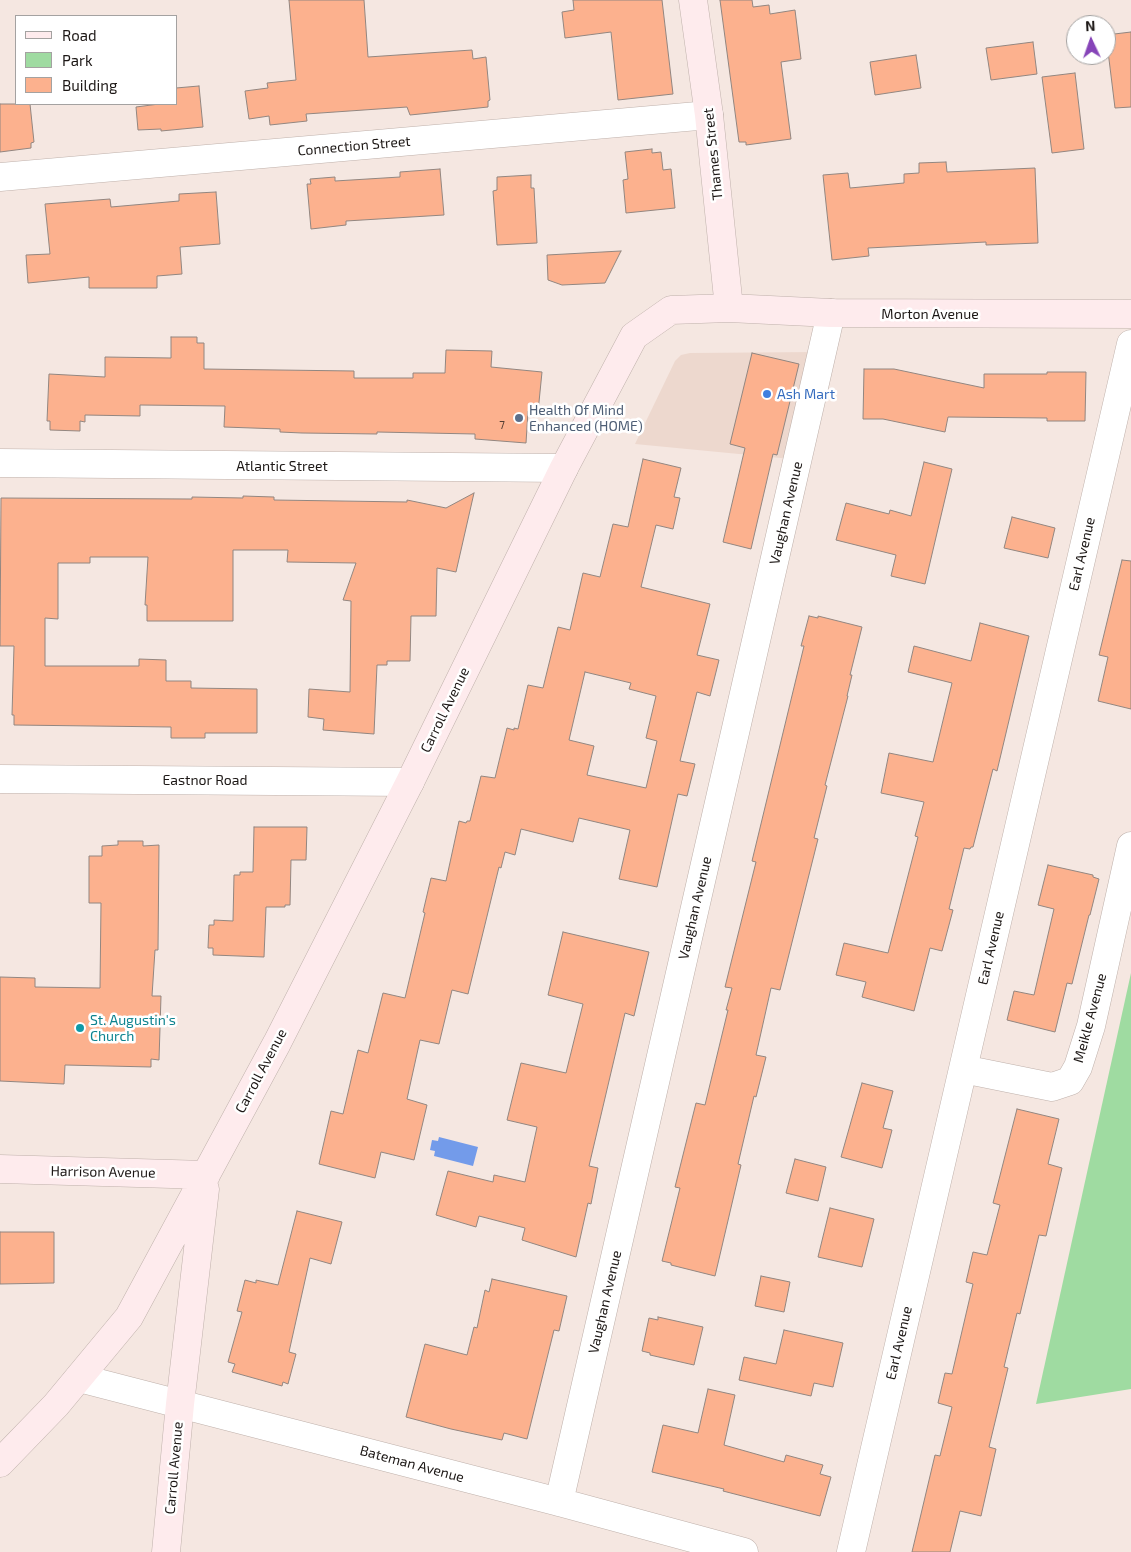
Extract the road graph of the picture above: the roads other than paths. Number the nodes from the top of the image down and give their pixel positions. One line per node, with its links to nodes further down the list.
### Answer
1 (693, 0): 2 (main road, Thames Street)
2 (709, 115): 3 (street, Connection Street); 4 (main road, Thames Street)
3 (0, 177)
4 (729, 308): 5 (main road, Morton Avenue); 9 (main road, Carroll Avenue)
5 (831, 313): 6 (main road, Morton Avenue); 19 (street, Vaughan Avenue)
6 (1131, 314)
7 (1131, 344): 13 (street, Earl Avenue)
8 (0, 463): 9 (street, Atlantic Street)
9 (564, 468): 11 (main road, Carroll Avenue)
10 (0, 779): 11 (street, Eastnor Road)
11 (410, 782): 15 (main road, Carroll Avenue)
12 (1131, 846): 13 (street, Meikle Avenue)
13 (962, 1068): 22 (street, Earl Avenue)
14 (0, 1169): 15 (main road, Harrison Avenue)
15 (206, 1175): 16 (main road, Carroll Avenue); 17 (main road, Carroll Avenue)
16 (79, 1378): 17 (street, Bateman Avenue); 18 (main road, Carroll Avenue)
17 (180, 1404): 19 (street, Bateman Avenue); 20 (main road, Carroll Avenue)
18 (0, 1463)
19 (559, 1502): 21 (street, Bateman Avenue)
20 (166, 1552)
21 (744, 1552)
22 (851, 1552)

